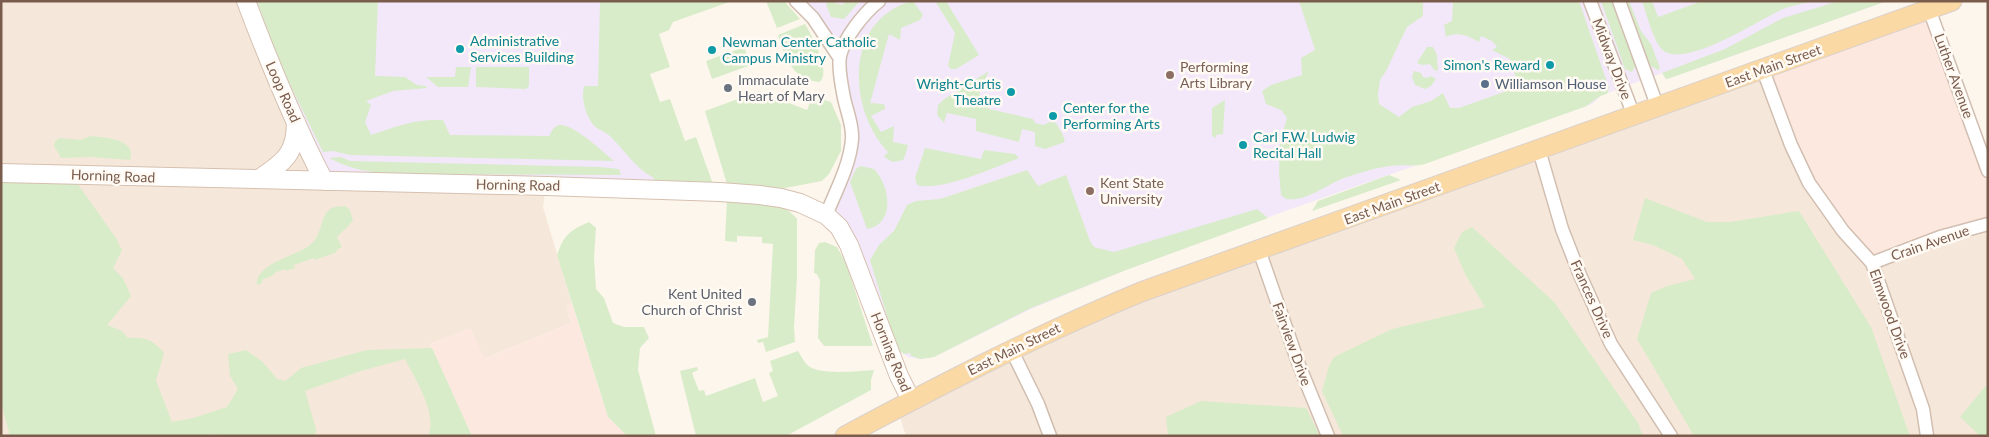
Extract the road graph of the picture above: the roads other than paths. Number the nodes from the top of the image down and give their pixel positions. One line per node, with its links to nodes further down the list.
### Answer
1 (246, 1): 12 (street, Loop Road)
2 (796, 1): 8 (street)
3 (879, 1): 8 (street)
4 (1590, 1): 11 (street, Midway Drive)
5 (1619, 1): 10 (street, Midway Drive)
6 (1952, 1): 7 (main road, East Main Street)
7 (1929, 9): 9 (main road, East Main Street); 14 (street, Luther Avenue)
8 (840, 57): 18 (street)
9 (1763, 70): 10 (main road, East Main Street); 21 (street, Elmwood Drive)
10 (1658, 108): 11 (main road, East Main Street)
11 (1634, 116): 13 (main road, East Main Street)
12 (296, 121): 16 (street); 17 (street, Loop Road)
13 (1539, 150): 20 (main road, East Main Street); 27 (street, Frances Drive)
14 (1988, 171)
15 (1, 173): 16 (street, Horning Road)
16 (259, 179): 17 (street, Horning Road)
17 (324, 181): 18 (street, Horning Road)
18 (826, 215): 23 (street, Horning Road)
19 (1988, 224): 21 (street, Crain Avenue)
20 (1259, 250): 22 (main road, East Main Street); 26 (street, Fairview Drive)
21 (1872, 263): 28 (street, Elmwood Drive)
22 (1012, 349): 23 (main road, East Main Street); 25 (street)
23 (911, 400): 24 (main road, East Main Street)
24 (845, 436)
25 (1050, 436)
26 (1328, 436)
27 (1671, 436)
28 (1927, 436)

